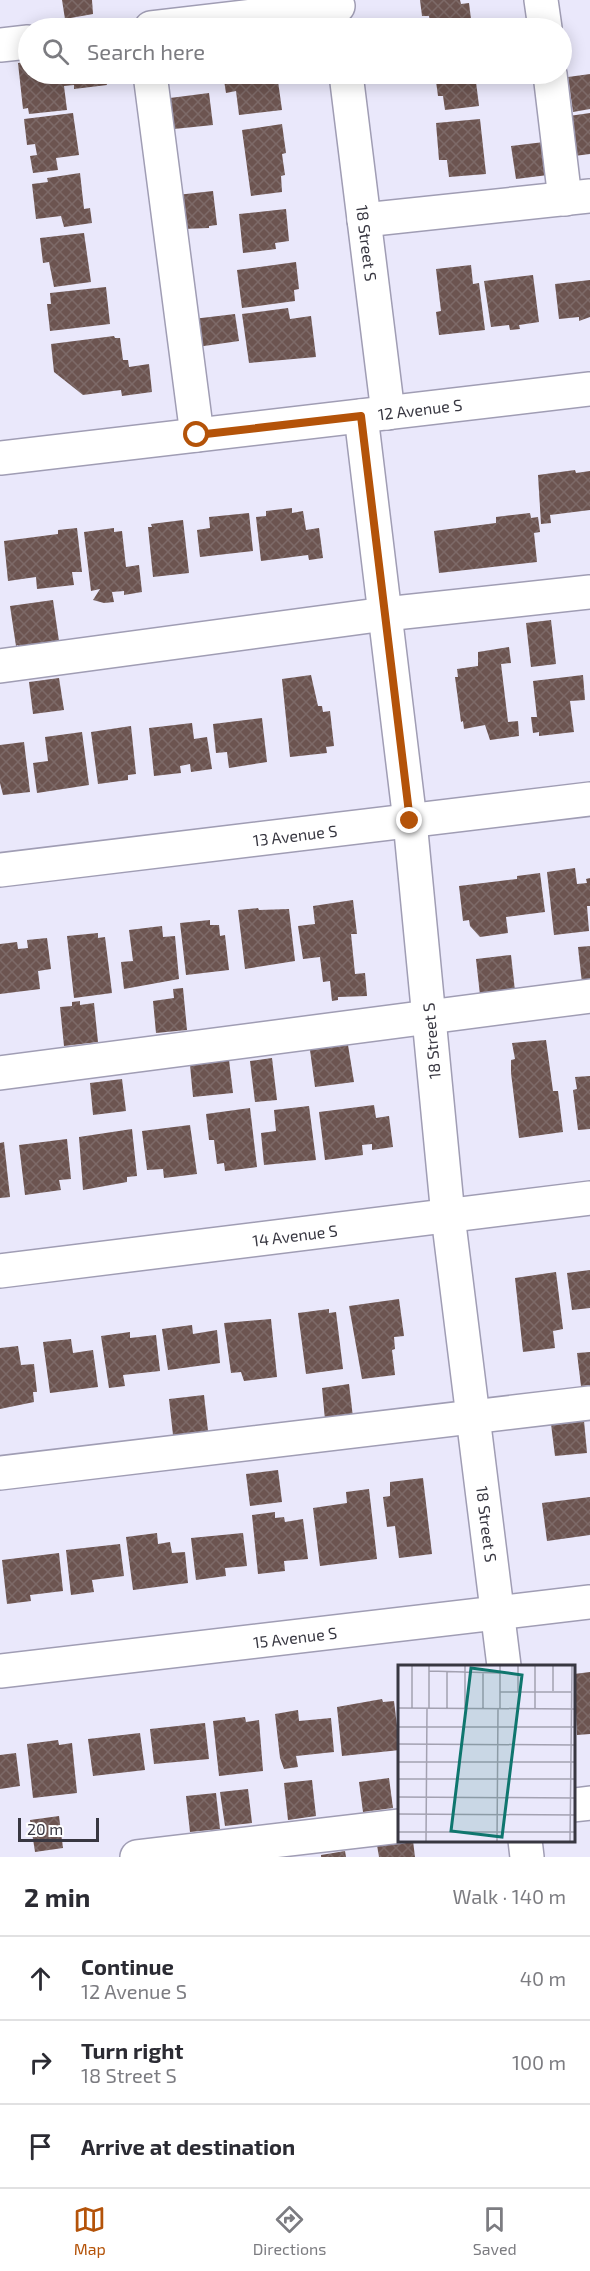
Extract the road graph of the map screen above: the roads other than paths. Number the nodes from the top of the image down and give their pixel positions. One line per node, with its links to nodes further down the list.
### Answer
1 (541, 0): 4 (street)
2 (339, 12): 3 (street)
3 (269, 18)
4 (544, 18)
5 (18, 43): 6 (street)
6 (0, 45)
7 (151, 84): 14 (street)
8 (347, 84): 11 (street, 18 Street S)
9 (552, 84): 10 (street)
10 (578, 197): 11 (street)
11 (364, 220): 13 (street, 18 Street S)
12 (590, 388): 13 (street, 12 Avenue S)
13 (375, 414): 14 (street, 12 Avenue S); 17 (street, 18 Street S)
14 (197, 435): 15 (street, 12 Avenue S)
15 (0, 458)
16 (590, 592): 17 (street)
17 (385, 614): 18 (street); 20 (street, 18 Street S)
18 (0, 666)
19 (590, 800): 20 (street, 13 Avenue S)
20 (410, 821): 21 (street, 13 Avenue S); 23 (street, 18 Street S)
21 (0, 870)
22 (590, 996): 23 (street)
23 (429, 1016): 24 (street); 26 (street, 18 Street S)
24 (0, 1074)
25 (590, 1198): 26 (street, 14 Avenue S)
26 (448, 1216): 27 (street, 14 Avenue S); 29 (street, 18 Street S)
27 (0, 1271)
28 (590, 1403): 29 (street)
29 (473, 1418): 30 (street); 32 (street, 18 Street S)
30 (0, 1473)
31 (590, 1602): 32 (street, 15 Avenue S)
32 (498, 1613): 33 (street, 18 Street S); 34 (street, 15 Avenue S)
33 (504, 1665)
34 (0, 1671)
35 (590, 1803): 36 (street)
36 (575, 1805)
37 (398, 1826): 39 (street)
38 (525, 1842): 40 (street)
39 (137, 1857)
40 (527, 1857)

